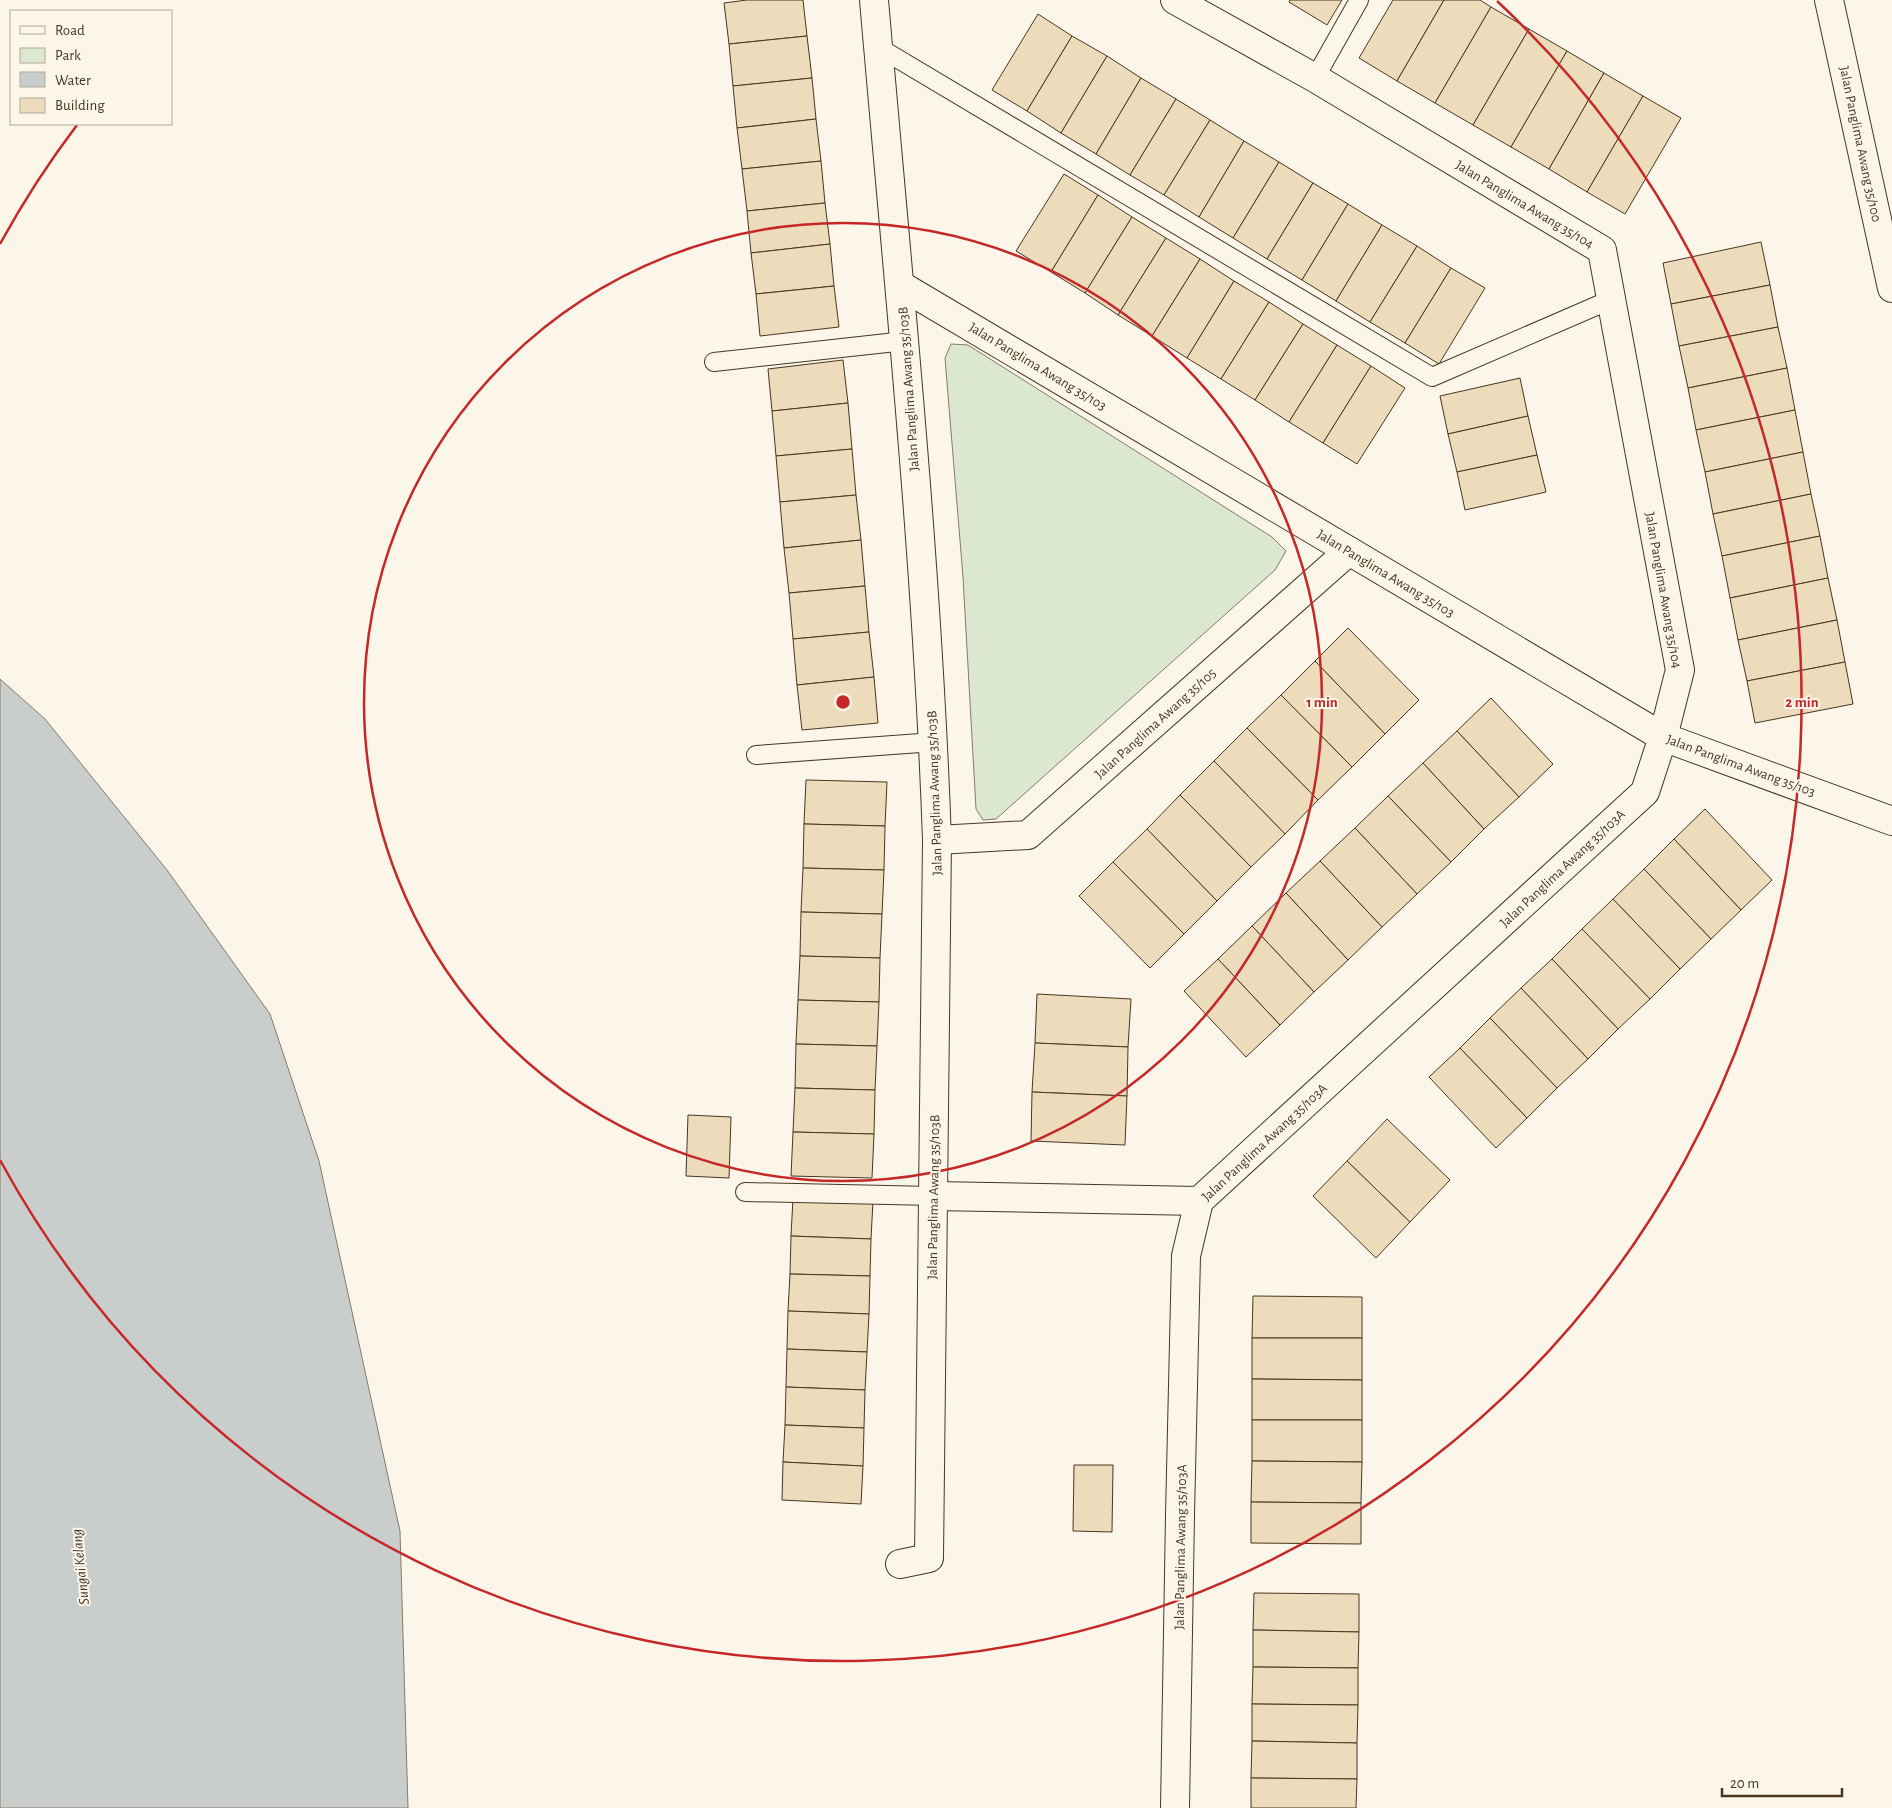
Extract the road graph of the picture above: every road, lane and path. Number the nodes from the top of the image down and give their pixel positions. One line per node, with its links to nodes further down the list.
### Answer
1 (874, 0): 5 (street, Jalan Panglima Awang 35/103B)
2 (1175, 0): 6 (street, Jalan Panglima Awang 35/104)
3 (1359, 0): 6 (lane)
4 (1829, 0): 8 (street, Jalan Panglima Awang 35/100)
5 (878, 47): 7 (street, Jalan Panglima Awang 35/103B); 9 (lane)
6 (1315, 78): 9 (street, Jalan Panglima Awang 35/104)
7 (900, 285): 10 (street, Jalan Panglima Awang 35/103B); 12 (street, Jalan Panglima Awang 35/103)
8 (1892, 288)
9 (1610, 300): 13 (street, Jalan Panglima Awang 35/104)
10 (905, 341): 11 (lane); 14 (street, Jalan Panglima Awang 35/103B)
11 (714, 362)
12 (1349, 550): 13 (street, Jalan Panglima Awang 35/103); 17 (street, Jalan Panglima Awang 35/105)
13 (1663, 737): 16 (street, Jalan Panglima Awang 35/103); 20 (street, Jalan Panglima Awang 35/103A)
14 (934, 742): 15 (lane); 17 (street, Jalan Panglima Awang 35/103B)
15 (756, 755)
16 (1892, 821)
17 (937, 840): 19 (street, Jalan Panglima Awang 35/103B)
18 (745, 1192): 19 (lane)
19 (933, 1196): 20 (street); 21 (street, Jalan Panglima Awang 35/103B)
20 (1199, 1201): 22 (street, Jalan Panglima Awang 35/103A)
21 (900, 1564)
22 (1175, 1808)

